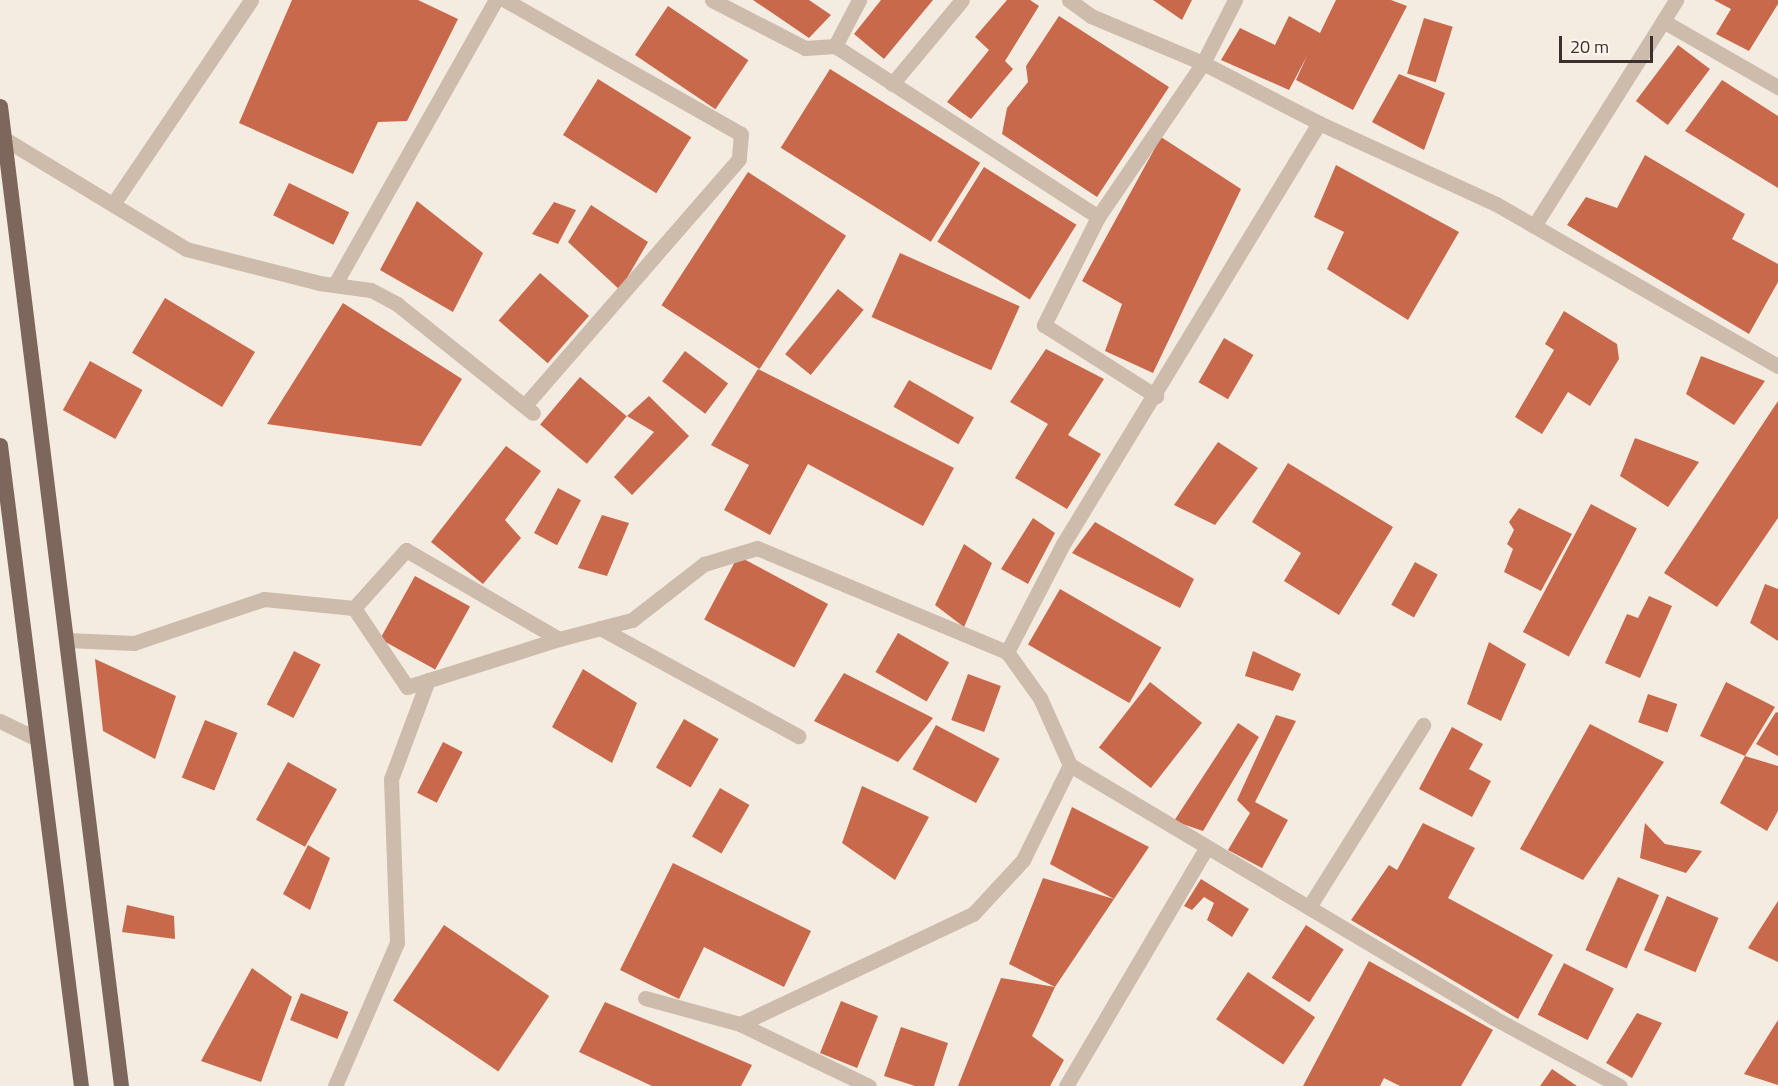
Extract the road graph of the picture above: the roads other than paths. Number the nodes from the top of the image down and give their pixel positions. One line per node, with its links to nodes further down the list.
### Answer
1 (251, 0): 18 (street)
2 (496, 0): 21 (street)
3 (505, 0): 21 (street)
4 (712, 0): 11 (street)
5 (859, 0): 11 (street)
6 (962, 0): 13 (street)
7 (1069, 0): 12 (street)
8 (1235, 0): 12 (street)
9 (1676, 0): 10 (street)
10 (1663, 21): 14 (street); 20 (street)
11 (835, 46): 13 (street)
12 (1203, 63): 16 (street); 19 (street)
13 (892, 84): 19 (street)
14 (1778, 87)
15 (0, 106): 17 (main road)
16 (1319, 123): 20 (street); 23 (street)
17 (3, 138): 18 (street); 28 (main road)
18 (113, 204): 21 (street)
19 (1098, 217): 23 (street)
20 (1534, 226): 22 (street)
21 (335, 284)
22 (1778, 366)
23 (1156, 396): 29 (street)
24 (0, 445): 34 (main road)
25 (354, 608): 27 (street); 28 (street); 30 (street)
26 (600, 628): 27 (street); 29 (street); 33 (street)
27 (559, 639): 30 (street)
28 (67, 640): 41 (main road)
29 (1007, 652): 35 (street)
30 (428, 680): 42 (street)
31 (0, 721): 34 (street)
32 (1423, 725): 37 (street)
33 (798, 736)
34 (35, 738): 40 (main road)
35 (1070, 765): 36 (street); 39 (street)
36 (1207, 847): 37 (street); 44 (street)
37 (1309, 907): 45 (street)
38 (645, 998): 39 (street)
39 (740, 1024): 43 (street)
40 (81, 1086)
41 (121, 1086)
42 (335, 1086)
43 (869, 1086)
44 (1066, 1086)
45 (1620, 1086)

